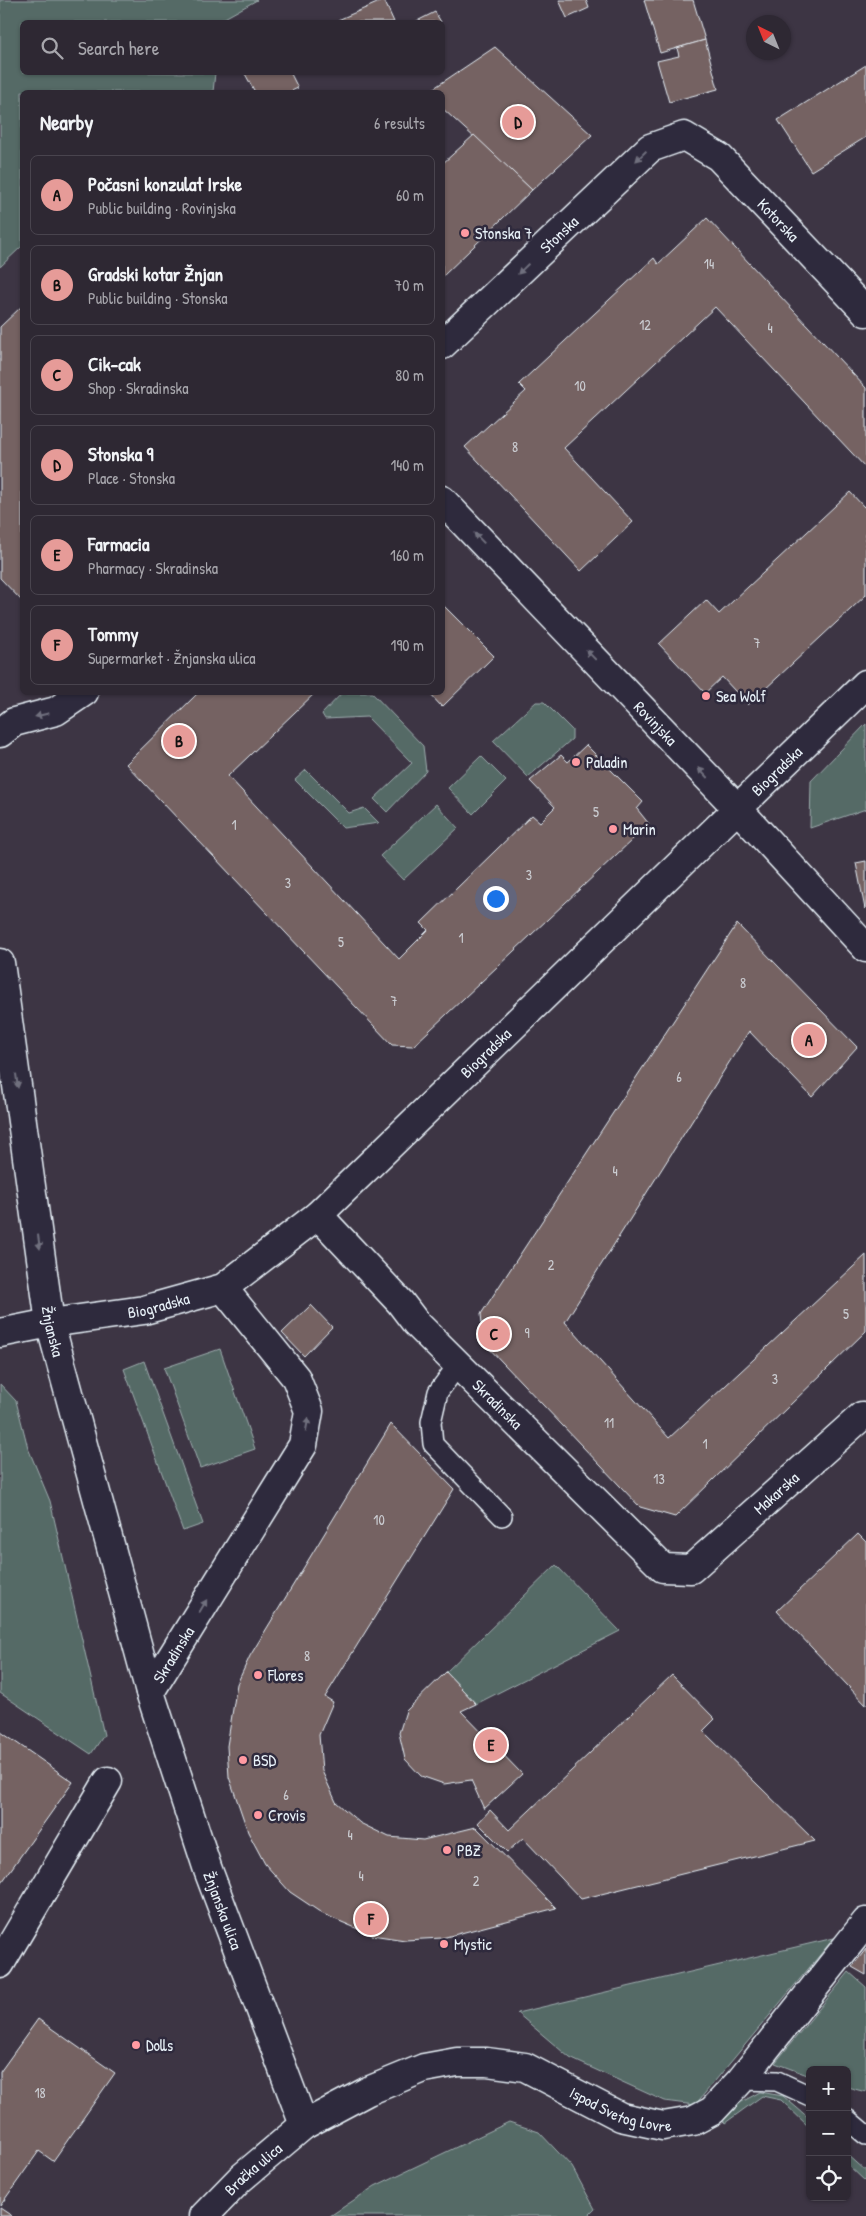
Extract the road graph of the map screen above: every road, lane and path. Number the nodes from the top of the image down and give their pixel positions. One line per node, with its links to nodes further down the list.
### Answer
1 (684, 136): 2 (street, Kotorska); 3 (street, Stonska, one-way to 3)
2 (866, 312)
3 (445, 342)
4 (445, 503): 8 (street, Rovinjska, one-way to 4)
5 (866, 684): 8 (street, Biogradska)
6 (80, 695): 7 (street, one-way to 7)
7 (0, 733)
8 (737, 808): 9 (street, Rovinjska); 11 (street, Biogradska)
9 (866, 948)
10 (0, 963): 13 (street, Žnjanska, one-way to 13)
11 (318, 1214): 12 (street, Biogradska); 15 (street, Skradinska)
12 (223, 1288): 13 (street, Biogradska); 19 (street, Skradinska, one-way to 12)
13 (50, 1323): 14 (street, Biogradska); 19 (street, Žnjanska)
14 (0, 1333)
15 (458, 1365): 17 (lane); 18 (street, Skradinska)
16 (862, 1416): 18 (street, Makarska)
17 (502, 1516)
18 (692, 1569)
19 (150, 1692): 26 (street, Žnjanska ulica)
20 (108, 1781): 22 (street)
21 (866, 1922): 23 (street, Ispod Svetog Lovre)
22 (0, 1964)
23 (742, 2080): 24 (lane); 26 (street, Ispod Svetog Lovre)
24 (806, 2094)
25 (851, 2122): 27 (lane)
26 (304, 2125): 28 (street, Bračka ulica)
27 (866, 2135)
28 (204, 2216)

